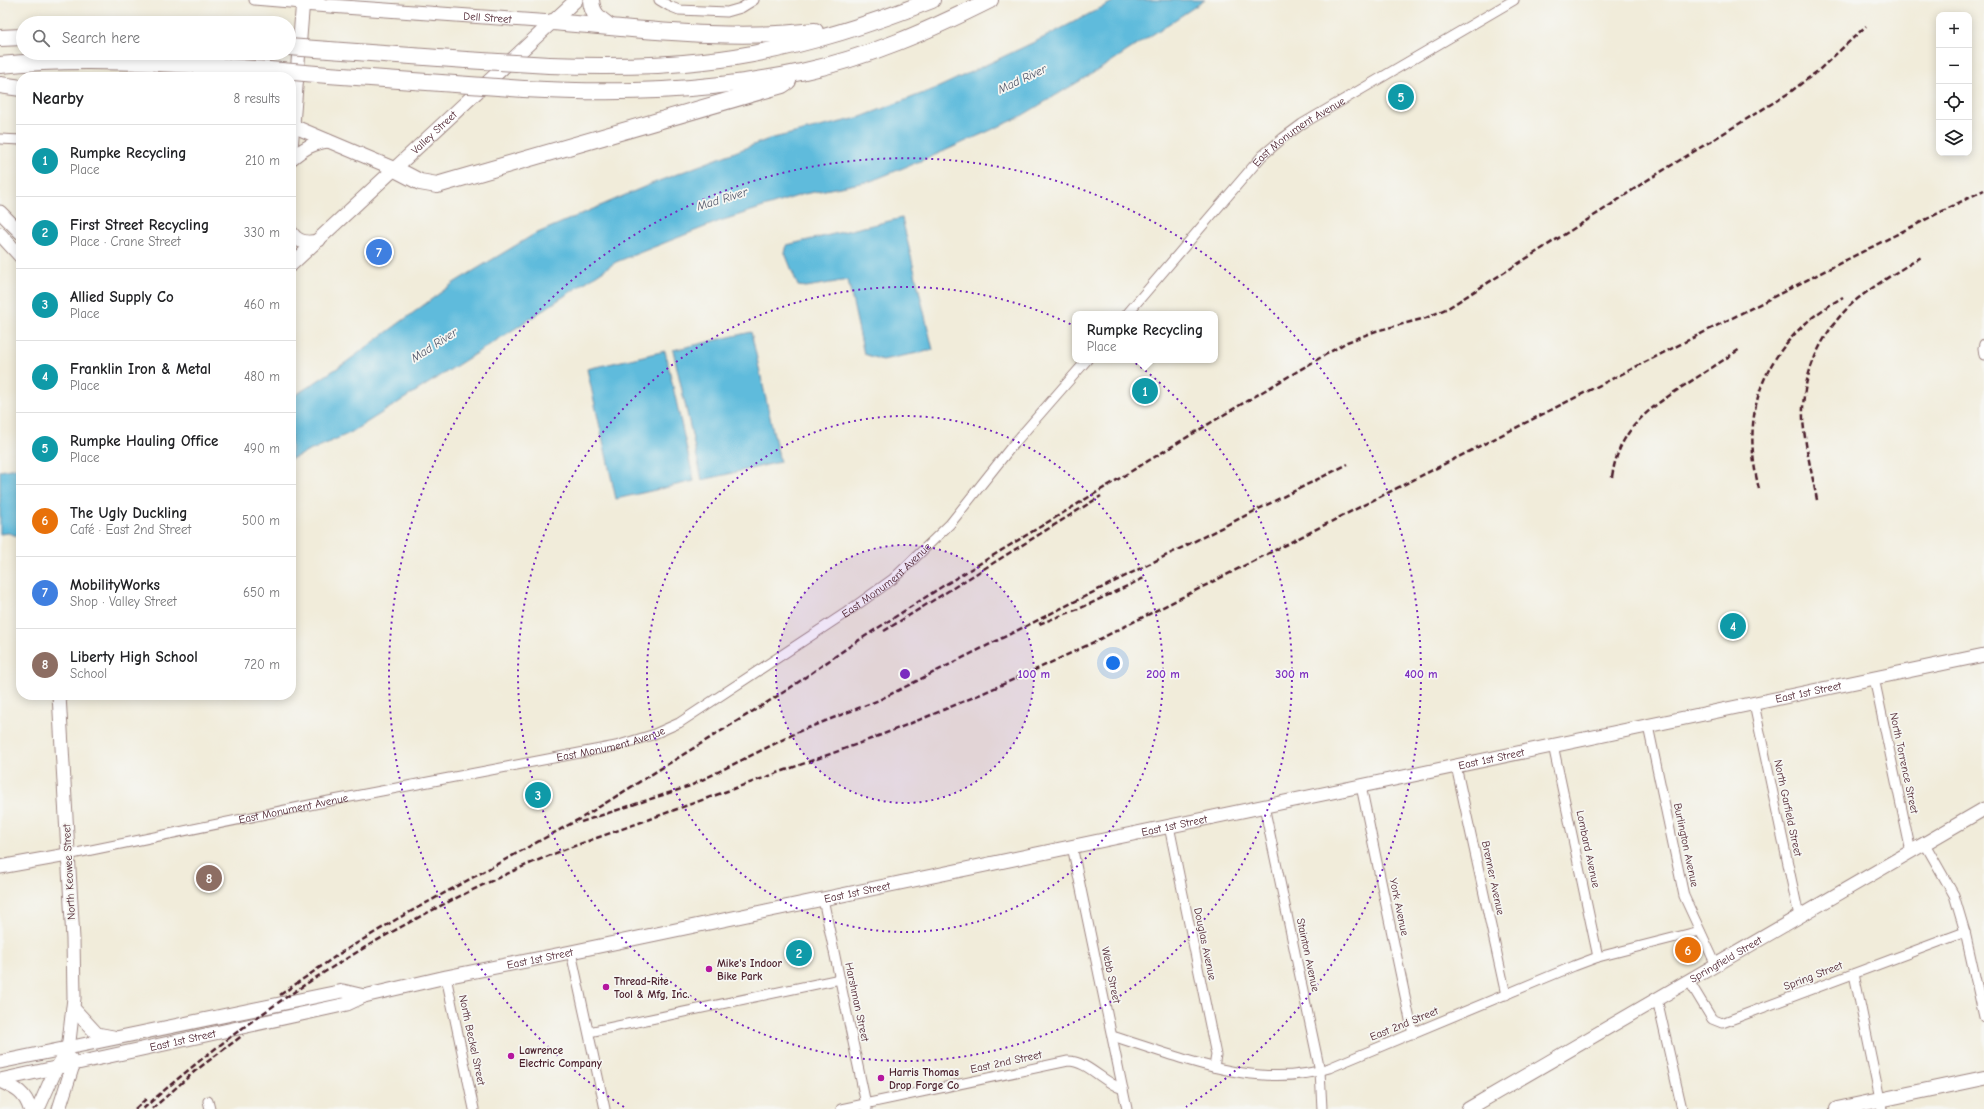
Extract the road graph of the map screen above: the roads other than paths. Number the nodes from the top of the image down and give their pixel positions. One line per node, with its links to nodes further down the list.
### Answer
1 (254, 0): 9 (street, Dell Street)
2 (576, 0): 10 (main road, Valley Street)
3 (591, 0): 11 (highway)
4 (659, 0): 5 (street)
5 (754, 0)
6 (932, 0): 12 (highway)
7 (990, 0): 19 (highway)
8 (1514, 0): 36 (street, East Monument Avenue)
9 (302, 2): 10 (main road, Dell Street); 20 (main road)
10 (552, 22): 11 (highway); 28 (main road, Valley Street)
11 (609, 26): 12 (highway)
12 (854, 28): 15 (highway, bridge)
13 (16, 37): 14 (highway)
14 (0, 38)
15 (296, 48)
16 (0, 65): 17 (highway, bridge)
17 (293, 72)
18 (296, 72): 19 (highway, bridge)
19 (802, 72): 28 (highway)
20 (296, 76)
21 (0, 85): 22 (highway)
22 (16, 87)
23 (296, 128): 26 (main road)
24 (0, 139): 25 (street)
25 (16, 140)
26 (329, 141): 27 (main road); 28 (main road)
27 (296, 155)
28 (395, 169): 33 (main road, Valley Street)
29 (0, 212): 30 (main road)
30 (16, 228)
31 (0, 234): 34 (main road)
32 (296, 237): 33 (main road)
33 (320, 240): 35 (main road, Valley Street)
34 (16, 252)
35 (296, 261)
36 (1130, 311)
37 (1984, 344): 38 (street)
38 (1984, 355)
39 (1084, 363): 54 (street, East Monument Avenue)
40 (1984, 655): 41 (main road, East 1st Street)
41 (1874, 678): 43 (main road, East 1st Street); 53 (street, North Torrence Street)
42 (59, 700): 54 (main road, North Keowee Street)
43 (1754, 704): 44 (main road, East 1st Street); 57 (street, North Garfield Street)
44 (1648, 726): 45 (main road, East 1st Street); 58 (street, Burlington Avenue)
45 (1553, 745): 46 (main road, East 1st Street); 61 (street, Lombard Avenue)
46 (1456, 766): 47 (main road, East 1st Street); 67 (street, Brenner Avenue)
47 (1360, 786): 48 (main road, East 1st Street); 73 (street, York Avenue)
48 (1264, 806): 50 (main road, East 1st Street); 81 (street, Stainton Avenue)
49 (1984, 809): 51 (main road, Springfield Street)
50 (1169, 826): 52 (main road, East 1st Street); 79 (street, Douglas Avenue)
51 (1925, 844): 53 (main road, Springfield Street); 59 (street)
52 (1072, 846): 56 (main road, East 1st Street); 74 (street, Webb Street)
53 (1911, 852): 57 (main road, Springfield Street)
54 (67, 855): 55 (main road, East Monument Avenue); 70 (main road, North Keowee Street)
55 (0, 867)
56 (822, 899): 60 (main road, East 1st Street); 65 (street, Harshman Street)
57 (1800, 916): 62 (main road, Springfield Street)
58 (1700, 931): 61 (street, East 2nd Street); 62 (street, Burlington Avenue)
59 (1965, 932): 63 (street, Spring Street); 71 (street)
60 (571, 952): 64 (main road, East 1st Street); 72 (street)
61 (1598, 957): 67 (street, East 2nd Street)
62 (1716, 965): 66 (main road, Springfield Street)
63 (1854, 974): 66 (street, Spring Street); 85 (street)
64 (446, 977): 68 (main road, East 1st Street); 90 (street, North Beckel Street)
65 (840, 979): 72 (street); 86 (street, Harshman Street)
66 (1688, 981): 69 (main road, Springfield Street)
67 (1506, 995): 73 (street, East 2nd Street)
68 (364, 996): 75 (main road, East 1st Street); 78 (main road, East 1st Street)
69 (1657, 999): 95 (main road, Springfield Street); 96 (street)
70 (73, 1008): 75 (main road); 76 (main road, North Keowee Street)
71 (1984, 1017)
72 (588, 1032): 91 (street)
73 (1413, 1034): 81 (street, East 2nd Street)
74 (1112, 1036): 79 (street, East 2nd Street); 84 (street, Webb Street)
75 (121, 1038): 76 (main road, East 1st Street)
76 (68, 1050): 77 (main road, East 1st Street); 78 (main road, North Keowee Street); 80 (main road, North Keowee Street)
77 (0, 1062)
78 (73, 1065): 80 (main road, East 1st Street); 89 (main road)
79 (1214, 1066): 81 (street, East 2nd Street)
80 (56, 1069): 83 (main road, East 1st Street); 88 (main road, North Keowee Street)
81 (1320, 1071): 94 (street, Stainton Avenue)
82 (1984, 1078): 85 (main road)
83 (0, 1081): 87 (main road)
84 (1123, 1089): 86 (street, East 2nd Street); 93 (street, Webb Street)
85 (1881, 1104): 97 (main road)
86 (866, 1106): 92 (street, East 2nd Street)
87 (30, 1109)
88 (38, 1109)
89 (59, 1109)
90 (474, 1109)
91 (605, 1109)
92 (841, 1109)
93 (1127, 1109)
94 (1322, 1109)
95 (1468, 1109)
96 (1682, 1109)
97 (1837, 1109)

